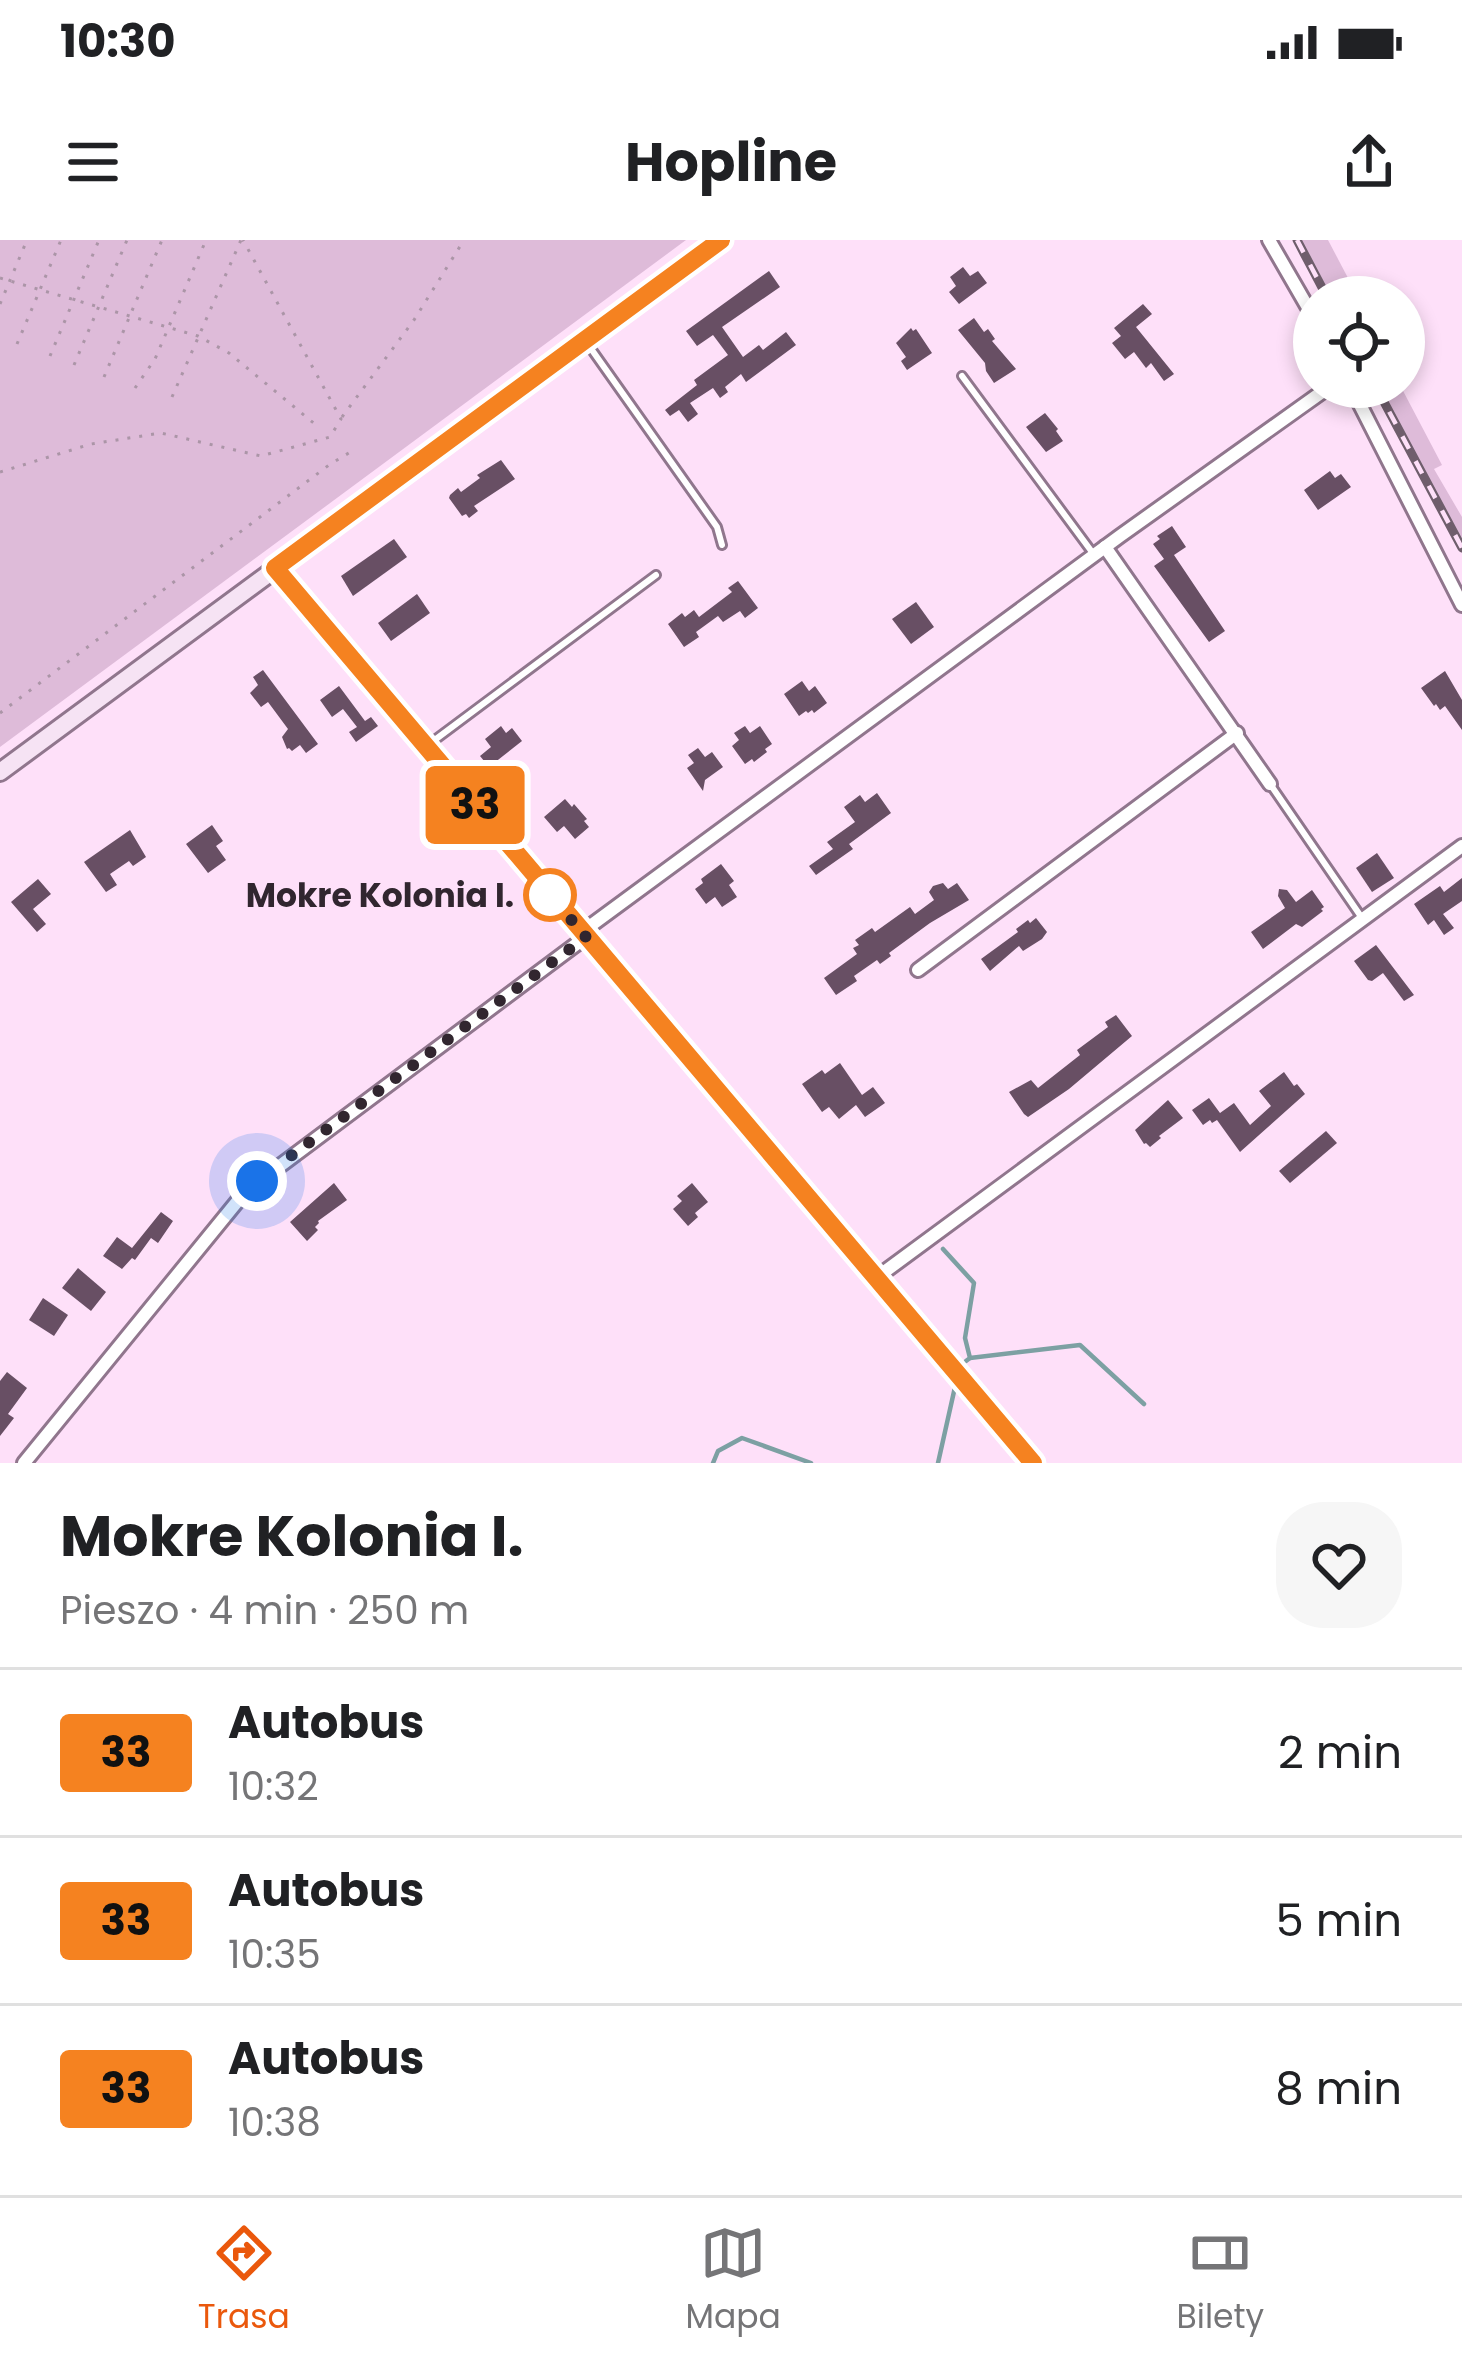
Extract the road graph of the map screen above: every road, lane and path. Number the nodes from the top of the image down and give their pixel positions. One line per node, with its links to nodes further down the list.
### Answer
1 (27, 240): 12 (path)
2 (61, 240): 14 (path)
3 (99, 240): 15 (path)
4 (128, 240): 17 (path)
5 (162, 240): 18 (path)
6 (206, 240): 19 (path)
7 (242, 240): 20 (path); 31 (path)
8 (464, 240): 31 (path)
9 (721, 240): 21 (street)
10 (1269, 240): 13 (street)
11 (0, 278): 12 (path)
12 (9, 281): 14 (path); 16 (path)
13 (1293, 282)
14 (40, 291): 15 (path); 22 (path)
15 (73, 302): 17 (path); 23 (path)
16 (0, 304)
17 (98, 308): 18 (path); 24 (path)
18 (129, 318): 19 (path); 26 (path)
19 (169, 328): 20 (path); 27 (path)
20 (199, 336): 28 (path); 32 (path)
21 (585, 340): 35 (lane); 37 (street)
22 (17, 344)
23 (50, 356)
24 (74, 365)
25 (962, 376): 36 (lane)
26 (104, 377)
27 (135, 388)
28 (172, 397)
29 (1300, 408): 36 (street)
30 (1362, 408): 39 (street)
31 (341, 419): 34 (path)
32 (316, 424)
33 (352, 451): 40 (path)
34 (0, 472)
35 (722, 545)
36 (1100, 551): 41 (street); 47 (street)
37 (275, 568): 42 (street); 43 (street)
38 (656, 575): 42 (lane)
39 (1462, 604)
40 (0, 713)
41 (1237, 733): 44 (street); 48 (street)
42 (426, 748): 47 (street)
43 (0, 772)
44 (1270, 784): 46 (lane)
45 (1462, 846): 46 (street)
46 (1362, 917): 49 (street)
47 (584, 935): 49 (street); 50 (street)
48 (918, 970)
49 (876, 1278): 51 (street)
50 (24, 1463)
51 (1033, 1463)

